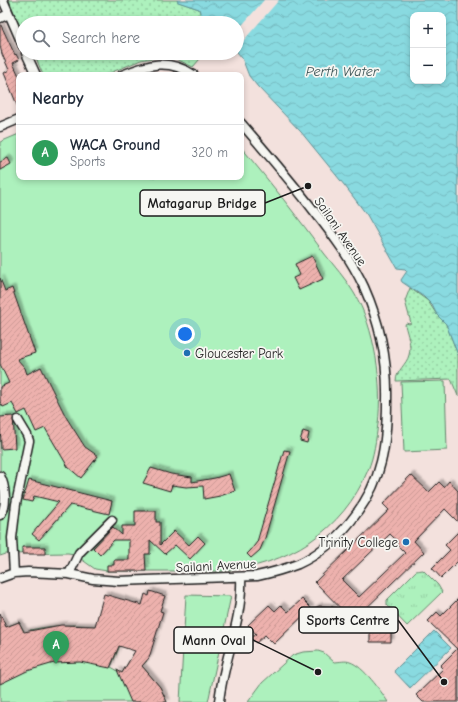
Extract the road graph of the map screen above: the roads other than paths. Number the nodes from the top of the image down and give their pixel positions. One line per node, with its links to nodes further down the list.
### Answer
1 (3, 0): 2 (street)
2 (9, 14): 3 (street); 4 (street)
3 (0, 18)
4 (16, 30)
5 (29, 60): 6 (street)
6 (35, 72)
7 (129, 72): 8 (street)
8 (188, 72)
9 (16, 120): 11 (street)
10 (244, 126): 19 (street, Sailani Avenue)
11 (0, 127)
12 (18, 420): 16 (street)
13 (0, 476): 14 (street)
14 (0, 515)
15 (112, 520): 17 (street)
16 (14, 573): 17 (street, Sailani Avenue); 18 (street, Sailani Avenue)
17 (69, 574): 19 (street, Sailani Avenue)
18 (0, 578)
19 (242, 578): 20 (street)
20 (219, 702)

